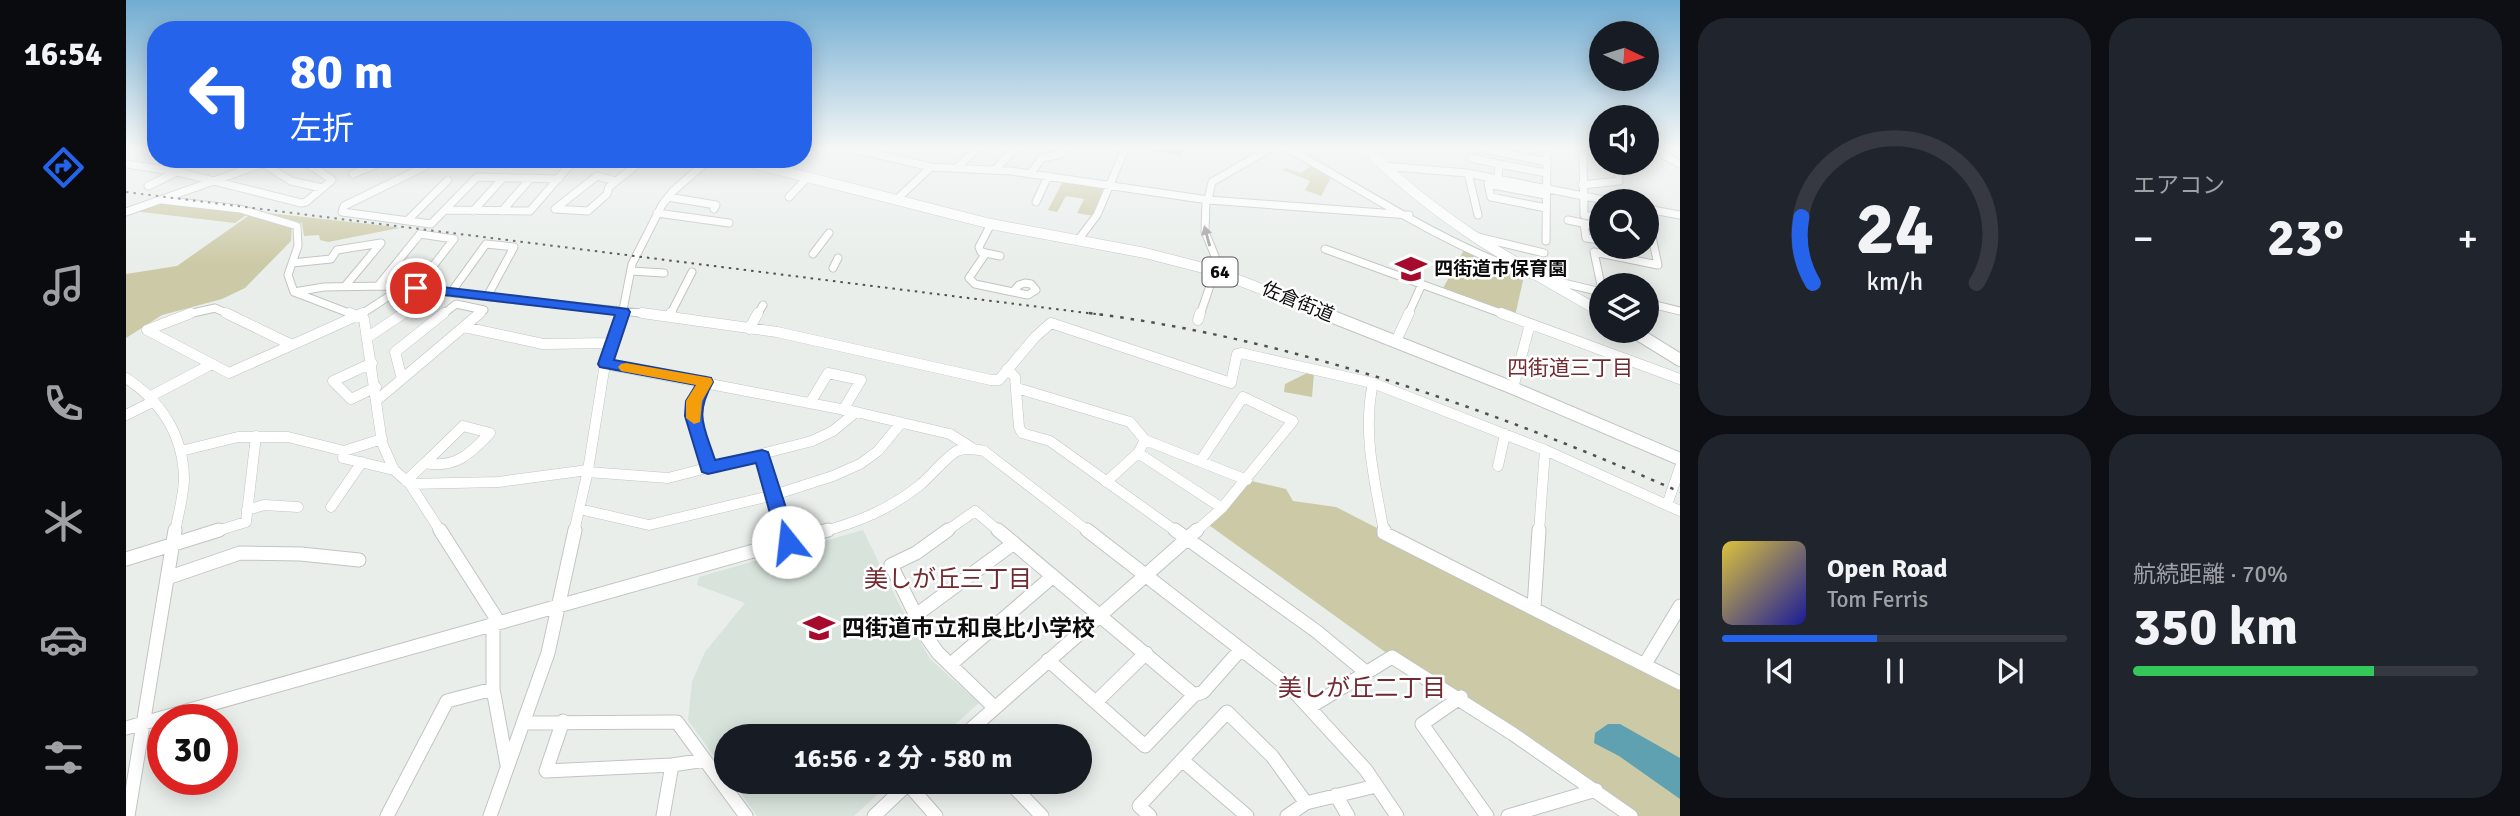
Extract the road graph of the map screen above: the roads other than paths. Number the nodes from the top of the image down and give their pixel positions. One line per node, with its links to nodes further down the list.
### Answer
1 (197, 187): 34 (street)
2 (238, 187): 28 (street)
3 (318, 187): 28 (street)
4 (383, 187): 51 (street)
5 (441, 187): 51 (street)
6 (468, 187): 40 (street)
7 (495, 187): 41 (street)
8 (523, 187): 42 (street)
9 (552, 187): 42 (street)
10 (583, 187): 11 (street)
11 (609, 187)
12 (679, 187): 31 (street)
13 (798, 187): 32 (street)
14 (847, 187): 35 (main road, 佐倉街道 / 64)
15 (910, 187): 35 (street)
16 (1043, 187): 37 (street)
17 (1109, 187): 59 (street)
18 (1117, 187): 36 (street)
19 (1211, 187): 36 (street)
20 (1358, 187): 46 (street)
21 (1407, 187): 57 (main road)
22 (1471, 187): 47 (street)
23 (1489, 187): 38 (street)
24 (1510, 187): 29 (street)
25 (1527, 187): 29 (street)
26 (1545, 187): 29 (street)
27 (1582, 187): 30 (street)
28 (322, 188)
29 (1545, 192): 30 (street); 38 (street)
30 (1582, 196): 33 (street); 49 (street)
31 (668, 197): 39 (street); 45 (street)
32 (789, 197)
33 (1589, 197)
34 (161, 200): 44 (street); 68 (street)
35 (896, 200): 54 (main road, 佐倉街道 / 64)
36 (1207, 200): 46 (street); 72 (street, one-way to 36)
37 (1036, 202)
38 (1546, 208): 60 (street)
39 (713, 209)
40 (445, 211): 41 (street); 51 (street)
41 (473, 211): 42 (street)
42 (502, 211)
43 (1659, 211): 48 (street)
44 (126, 212)
45 (657, 213): 52 (street); 71 (street)
46 (1409, 215): 75 (street)
47 (1478, 215)
48 (1680, 215)
49 (1589, 216)
50 (1568, 220): 53 (street)
51 (407, 221)
52 (729, 223)
53 (1584, 223): 55 (street); 58 (street)
54 (991, 224): 59 (main road, 佐倉街道 / 64); 62 (street)
55 (1589, 224)
56 (829, 233): 69 (street)
57 (1471, 235): 63 (street); 75 (main road)
58 (1589, 238)
59 (1078, 240): 72 (main road, 佐倉街道 / 64)
60 (1546, 241)
61 (1325, 248): 76 (street)
62 (986, 253): 64 (street); 85 (street)
63 (1544, 253)
64 (1000, 256)
65 (838, 258): 70 (street)
66 (1628, 259): 67 (street)
67 (1657, 259)
68 (292, 263): 77 (street); 84 (street)
69 (808, 266)
70 (833, 268)
71 (631, 271): 74 (street); 90 (street)
72 (1215, 271): 94 (street); 99 (main road, 佐倉街道 / 64)
73 (692, 272): 93 (street)
74 (664, 273)
75 (1542, 278): 81 (street); 88 (main road)
76 (1422, 284): 95 (street); 99 (street)
77 (346, 285): 78 (street); 84 (street)
78 (378, 286): 79 (street); 80 (street)
79 (403, 287): 80 (street); 92 (street)
80 (416, 288): 82 (street)
81 (1589, 289)
82 (440, 290): 83 (street); 98 (street)
83 (452, 291): 86 (street); 86 (street)
84 (294, 292): 92 (street)
85 (1013, 292)
86 (488, 295): 90 (street)
87 (763, 305): 97 (street)
88 (1589, 305)
89 (1659, 306): 91 (street)
90 (623, 312): 93 (street); 100 (street)
91 (1680, 312)
92 (359, 316): 98 (street); 102 (street)
93 (670, 316): 97 (street)
94 (1198, 320)
95 (1530, 324): 110 (street); 115 (street)
96 (464, 327): 100 (street); 109 (street); 109 (street)
97 (749, 329): 107 (street)
98 (368, 337): 104 (street)
99 (1396, 341): 115 (main road, 佐倉街道 / 64)
100 (611, 343): 106 (street)
101 (1652, 343): 103 (main road)
102 (293, 346): 105 (street); 105 (street)
103 (1680, 360)
104 (372, 363): 113 (street); 113 (street)
105 (212, 364): 116 (street)
106 (605, 364): 111 (street); 141 (street)
107 (1007, 369): 112 (street); 114 (street)
108 (126, 378): 116 (street)
109 (402, 379): 117 (street)
110 (1680, 379)
111 (705, 382): 118 (street); 139 (street)
112 (1373, 383): 123 (street); 164 (street)
113 (376, 387): 117 (street)
114 (1017, 388): 126 (street); 144 (street)
115 (1513, 388): 133 (main road, 佐倉街道 / 64)
116 (153, 398): 121 (street); 129 (street)
117 (377, 400): 125 (street)
118 (810, 403): 119 (street); 119 (street)
119 (843, 410): 120 (street)
120 (856, 412): 122 (street); 131 (street)
121 (126, 415)
122 (901, 423): 127 (street); 145 (street)
123 (1505, 434): 128 (street); 137 (street)
124 (256, 436): 125 (street); 129 (street); 151 (street)
125 (382, 439): 140 (street)
126 (1145, 440): 130 (street); 134 (street)
127 (972, 448): 154 (street); 159 (street)
128 (1545, 450): 146 (street); 164 (street)
129 (181, 451): 156 (street)
130 (1138, 453): 144 (street); 149 (street)
131 (762, 456): 139 (street); 145 (street)
132 (342, 458): 135 (street)
133 (1680, 459)
134 (1201, 460): 142 (street); 142 (street)
135 (362, 463): 140 (street); 148 (street)
136 (425, 463): 136 (street); 143 (street)
137 (1498, 466)
138 (1680, 467): 146 (street)
139 (708, 468): 141 (street)
140 (394, 470): 143 (street)
141 (588, 471): 143 (street); 150 (street)
142 (1247, 480): 149 (street)
143 (408, 482): 167 (street)
144 (1106, 482): 153 (street)
145 (774, 495): 150 (street); 154 (street)
146 (1667, 505): 152 (street)
147 (298, 507): 151 (street)
148 (331, 507)
149 (1222, 508): 153 (street)
150 (579, 509): 162 (street)
151 (247, 510): 156 (street)
152 (1680, 511)
153 (1187, 540): 159 (street); 173 (street)
154 (788, 542): 162 (street)
155 (1014, 543): 160 (street); 166 (street); 166 (street)
156 (171, 546): 157 (street); 161 (street)
157 (126, 559)
158 (359, 560): 161 (street)
159 (1146, 574): 165 (street); 168 (street)
160 (1054, 576): 165 (street); 172 (street)
161 (167, 578): 181 (street)
162 (558, 605): 167 (street); 183 (street)
163 (1680, 606): 171 (street)
164 (1534, 608): 171 (street)
165 (1100, 614): 169 (street); 170 (street)
166 (916, 615): 172 (street)
167 (495, 622): 175 (street); 181 (street)
168 (1241, 649): 176 (street); 179 (street)
169 (1146, 653): 176 (street); 178 (street)
170 (1048, 660): 178 (street); 180 (street)
171 (1645, 664): 174 (street)
172 (950, 665): 180 (street)
173 (1367, 673): 177 (street); 179 (street)
174 (1680, 683)
175 (493, 690): 189 (street); 198 (street)
176 (1194, 695): 178 (street)
177 (1461, 697): 191 (street); 210 (street)
178 (1096, 702)
179 (1310, 707): 190 (street)
180 (995, 708): 184 (street)
181 (145, 721): 185 (street); 197 (street)
182 (563, 721): 183 (street); 186 (street); 188 (street)
183 (523, 723): 189 (street)
184 (977, 724)
185 (126, 727)
186 (705, 760): 188 (street); 201 (street)
187 (1182, 760): 196 (street); 205 (street); 206 (street)
188 (672, 765): 200 (street)
189 (507, 767): 199 (street)
190 (1376, 786): 195 (street); 209 (street)
191 (1595, 790): 211 (street); 212 (street)
192 (897, 794): 202 (street)
193 (918, 794): 203 (street)
194 (1021, 794): 204 (street)
195 (1336, 795): 196 (street); 208 (street)
196 (1306, 803): 207 (street)
197 (128, 816)
198 (387, 816)
199 (490, 816)
200 (663, 816)
201 (746, 816)
202 (874, 816)
203 (936, 816)
204 (1042, 816)
205 (1150, 816)
206 (1247, 816)
207 (1287, 816)
208 (1348, 816)
209 (1397, 816)
210 (1487, 816)
211 (1508, 816)
212 (1631, 816)

